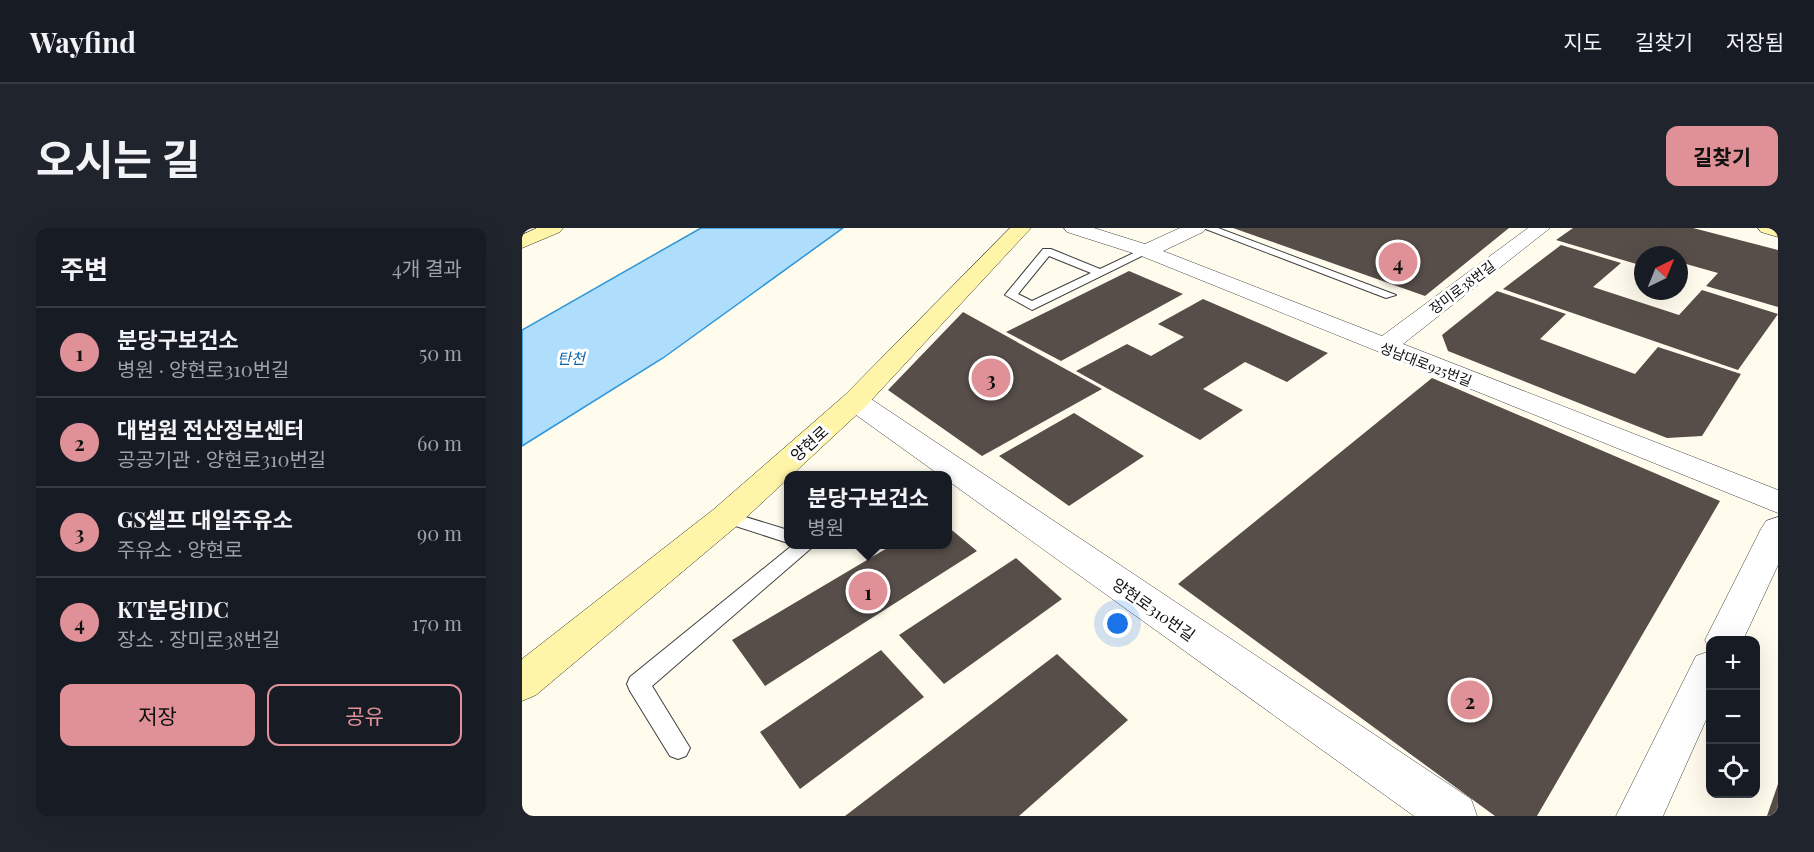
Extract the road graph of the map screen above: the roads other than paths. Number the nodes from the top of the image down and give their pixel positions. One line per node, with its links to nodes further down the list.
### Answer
1 (553, 228): 9 (main road)
2 (1021, 228): 14 (main road, 양현로)
3 (1074, 228): 10 (street, 성남대로925번길)
4 (1196, 228): 10 (street)
5 (1208, 228): 12 (lane)
6 (1540, 228): 13 (street, 장미로38번길)
7 (1768, 228): 8 (main road)
8 (1778, 231)
9 (522, 242)
10 (1146, 251): 11 (lane); 13 (street, 성남대로925번길)
11 (1101, 273): 11 (lane)
12 (1390, 295)
13 (1383, 347): 15 (street, 성남대로925번길)
14 (855, 401): 16 (main road, 양현로); 24 (street, 양현로310번길)
15 (1778, 502)
16 (726, 517): 18 (lane); 22 (main road, 양현로)
17 (1778, 529): 20 (street)
18 (784, 535)
19 (801, 549): 23 (lane)
20 (1726, 636)
21 (1706, 676): 25 (street)
22 (522, 683)
23 (678, 748)
24 (1454, 816)
25 (1639, 816)

